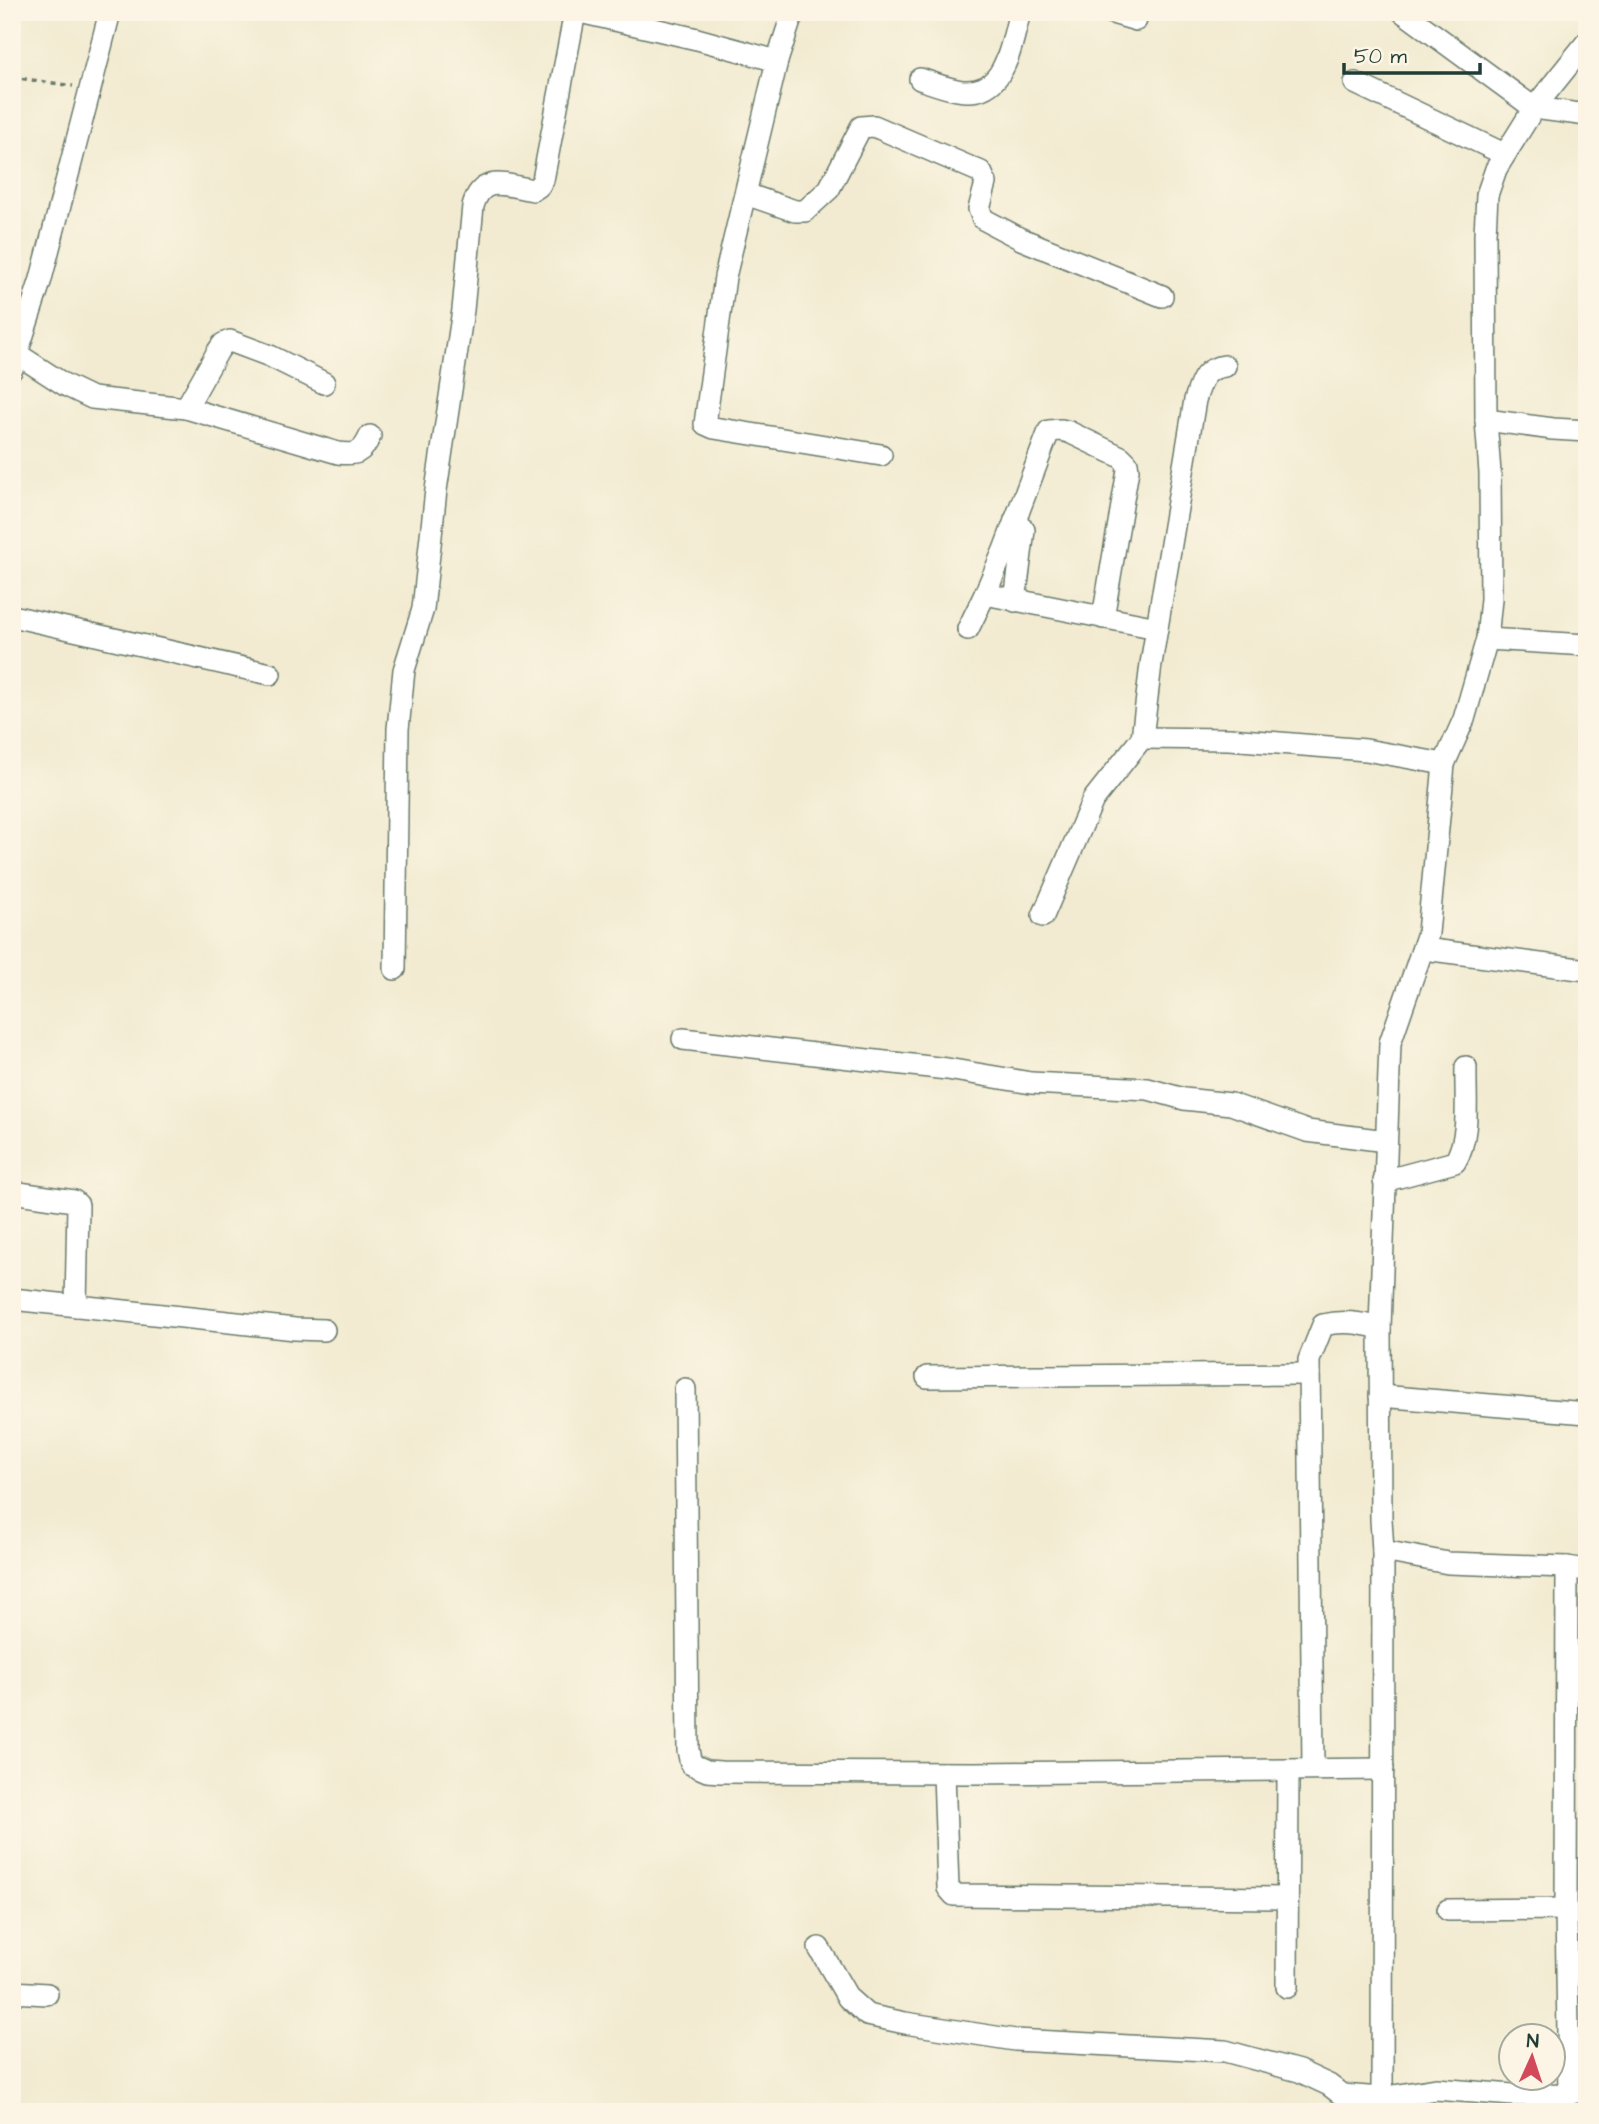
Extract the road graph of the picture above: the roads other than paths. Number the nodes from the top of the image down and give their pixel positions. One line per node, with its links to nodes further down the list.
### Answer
1 (110, 12): 17 (street)
2 (577, 12): 9 (street); 39 (street)
3 (793, 12): 9 (street)
4 (1020, 12): 10 (street)
5 (1109, 12): 7 (street)
6 (1403, 12): 12 (street)
7 (1136, 20)
8 (1587, 42): 12 (street)
9 (777, 61): 15 (street)
10 (920, 79)
11 (1355, 83): 14 (street)
12 (1534, 108): 13 (street); 14 (street)
13 (1587, 115)
14 (1504, 154): 21 (street)
15 (746, 194): 16 (street); 24 (street)
16 (1162, 296)
17 (15, 361): 20 (street)
18 (1225, 366): 30 (street)
19 (324, 383): 20 (street)
20 (186, 408): 23 (street)
21 (1486, 420): 22 (street); 32 (street)
22 (1587, 431)
23 (369, 436)
24 (881, 455)
25 (1015, 520): 26 (street); 27 (street); 29 (street)
26 (985, 594): 27 (street); 31 (street)
27 (1015, 601): 29 (street)
28 (12, 616): 34 (street)
29 (1103, 618): 30 (street)
30 (1157, 628): 35 (street)
31 (968, 629)
32 (1487, 639): 33 (street); 36 (street)
33 (1587, 645)
34 (270, 674)
35 (1142, 738): 36 (street); 37 (street)
36 (1444, 764): 38 (street)
37 (1043, 916)
38 (1424, 949): 40 (street); 43 (street)
39 (395, 970)
40 (1587, 970)
41 (682, 1040): 43 (street)
42 (1466, 1067): 44 (street)
43 (1386, 1141): 44 (street)
44 (1384, 1181): 48 (street)
45 (12, 1192): 47 (street)
46 (12, 1299): 47 (street)
47 (76, 1306): 49 (street)
48 (1380, 1328): 50 (street); 53 (street)
49 (324, 1330)
50 (1309, 1374): 51 (street); 57 (street)
51 (927, 1377)
52 (685, 1389): 60 (street)
53 (1380, 1396): 54 (street); 55 (street)
54 (1587, 1413)
55 (1383, 1551): 56 (street); 58 (street)
56 (1577, 1569): 62 (street)
57 (1313, 1769): 58 (street); 59 (street)
58 (1383, 1769): 69 (street)
59 (1288, 1770): 60 (street); 61 (street)
60 (944, 1773): 61 (street)
61 (1287, 1898): 65 (street)
62 (1566, 1909): 63 (street); 68 (street)
63 (1448, 1910)
64 (819, 1948): 69 (street)
65 (1287, 1987)
66 (12, 1992): 67 (street)
67 (47, 1994)
68 (1578, 2091): 69 (street)
69 (1382, 2105)

